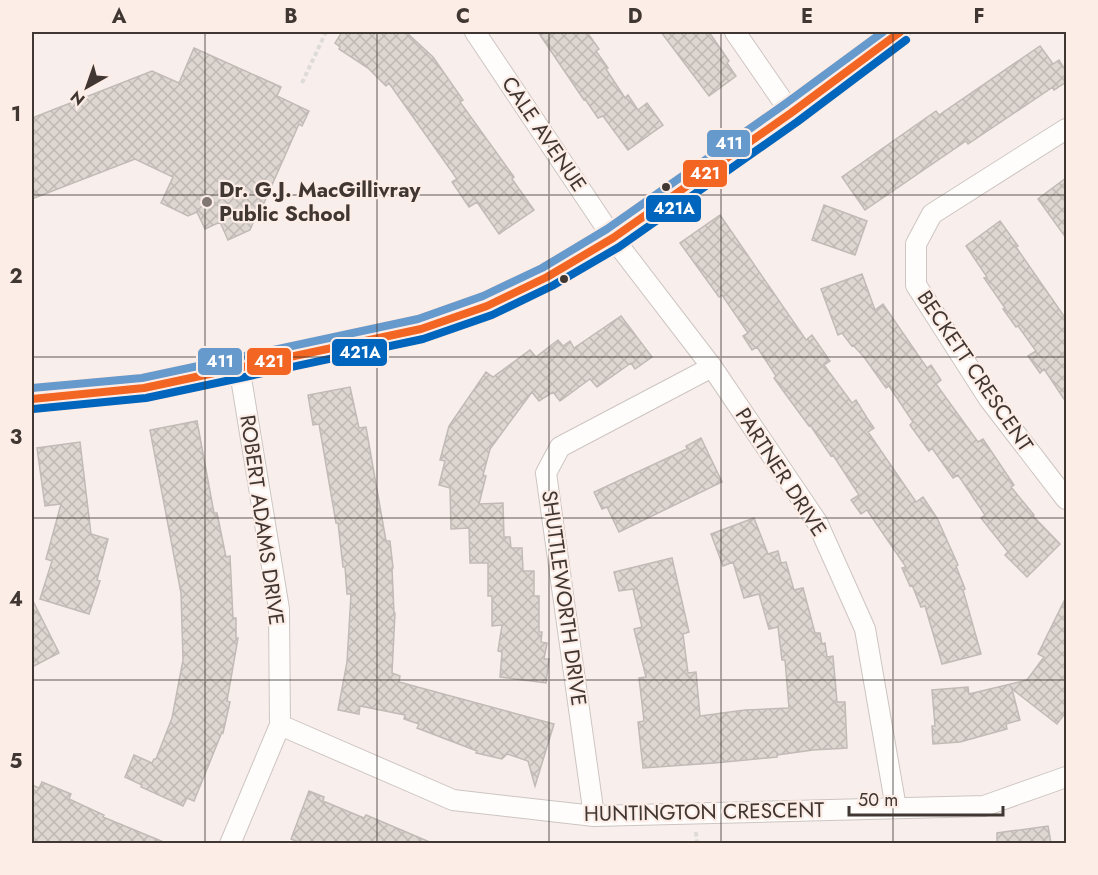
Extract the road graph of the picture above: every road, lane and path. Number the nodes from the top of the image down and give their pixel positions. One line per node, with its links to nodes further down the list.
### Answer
1 (326, 32): 5 (path)
2 (475, 32): 8 (street, CALE AVENUE)
3 (735, 32): 6 (street)
4 (900, 32): 6 (street)
5 (302, 83)
6 (791, 113): 8 (street)
7 (1066, 129): 12 (street, BECKETT CRESCENT)
8 (613, 238): 9 (street); 10 (street, PARTNER DRIVE)
9 (239, 366): 11 (street); 13 (street, ROBERT ADAMS DRIVE)
10 (712, 367): 15 (street, PARTNER DRIVE); 16 (street, SHUTTLEWORTH DRIVE)
11 (32, 399)
12 (1066, 499)
13 (280, 726): 16 (street, HUNTINGTON CRESCENT); 17 (street, ROBERT ADAMS DRIVE)
14 (1066, 777): 15 (street, HUNTINGTON CRESCENT)
15 (896, 808): 16 (street, HUNTINGTON CRESCENT)
16 (594, 816)
17 (230, 843)

